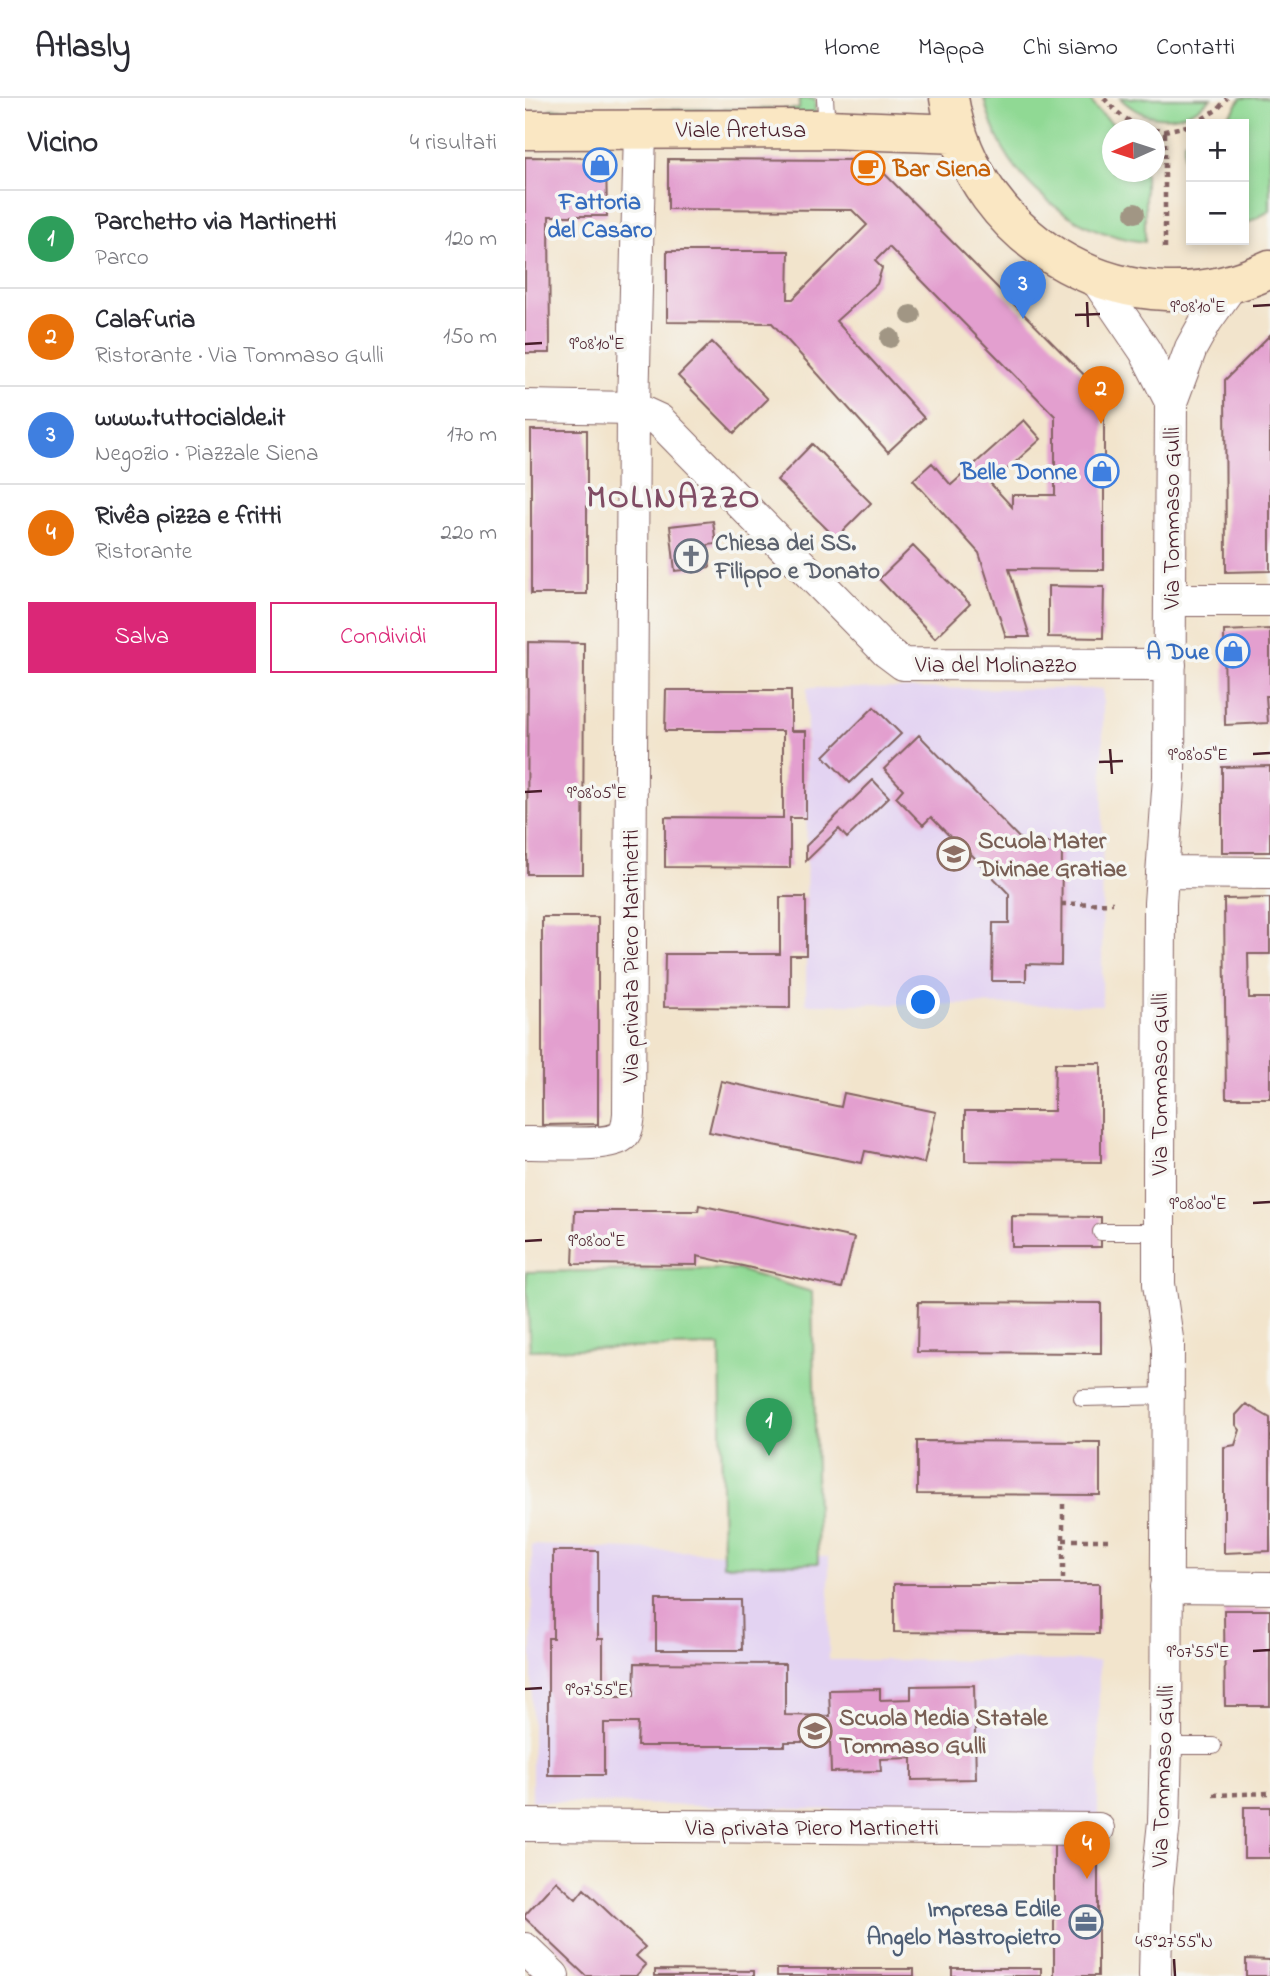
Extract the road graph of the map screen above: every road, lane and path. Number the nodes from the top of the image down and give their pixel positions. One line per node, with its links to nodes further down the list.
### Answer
1 (949, 98): 11 (street)
2 (1104, 98): 5 (path)
3 (1227, 98): 6 (path)
4 (826, 114): 9 (street, Viale Aretusa); 11 (street, Viale Aretusa)
5 (1125, 119)
6 (1206, 119)
7 (1186, 126): 10 (path)
8 (525, 130): 9 (street, Viale Aretusa)
9 (640, 130): 19 (street, Via privata Piero Martinetti)
10 (1165, 131)
11 (958, 134): 15 (street)
12 (1165, 182): 13 (path)
13 (1165, 248)
14 (1270, 269): 16 (street)
15 (1094, 276): 16 (street); 17 (street, Via Tommaso Gulli)
16 (1234, 283): 17 (street, Via Tommaso Gulli)
17 (1171, 402): 20 (street, Via Tommaso Gulli)
18 (525, 406): 19 (street)
19 (632, 408): 22 (street, Via del Molinazzo); 27 (street, Via privata Piero Martinetti)
20 (1170, 600): 21 (street); 22 (street, Via Tommaso Gulli)
21 (1270, 600)
22 (1170, 665): 23 (street, Via Tommaso Gulli)
23 (1162, 872): 24 (street); 29 (street, Via Tommaso Gulli)
24 (1270, 873)
25 (1113, 903): 26 (path)
26 (1061, 904)
27 (525, 1143)
28 (1101, 1232): 29 (lane)
29 (1159, 1232): 30 (street, Via Tommaso Gulli)
30 (1168, 1395): 31 (lane); 36 (street, Via Tommaso Gulli)
31 (1082, 1398)
32 (1063, 1502): 33 (path)
33 (1063, 1539): 34 (path); 35 (path)
34 (1111, 1540)
35 (1063, 1579)
36 (1166, 1587): 37 (street); 38 (street, Via Tommaso Gulli)
37 (1270, 1588)
38 (1166, 1746): 39 (lane); 46 (street, Via Tommaso Gulli)
39 (1213, 1746)
40 (1270, 1793): 41 (path)
41 (1213, 1795)
42 (525, 1825): 43 (street, Via privata Piero Martinetti)
43 (1098, 1829)
44 (525, 1949): 45 (street)
45 (553, 1976)
46 (1155, 1976)

